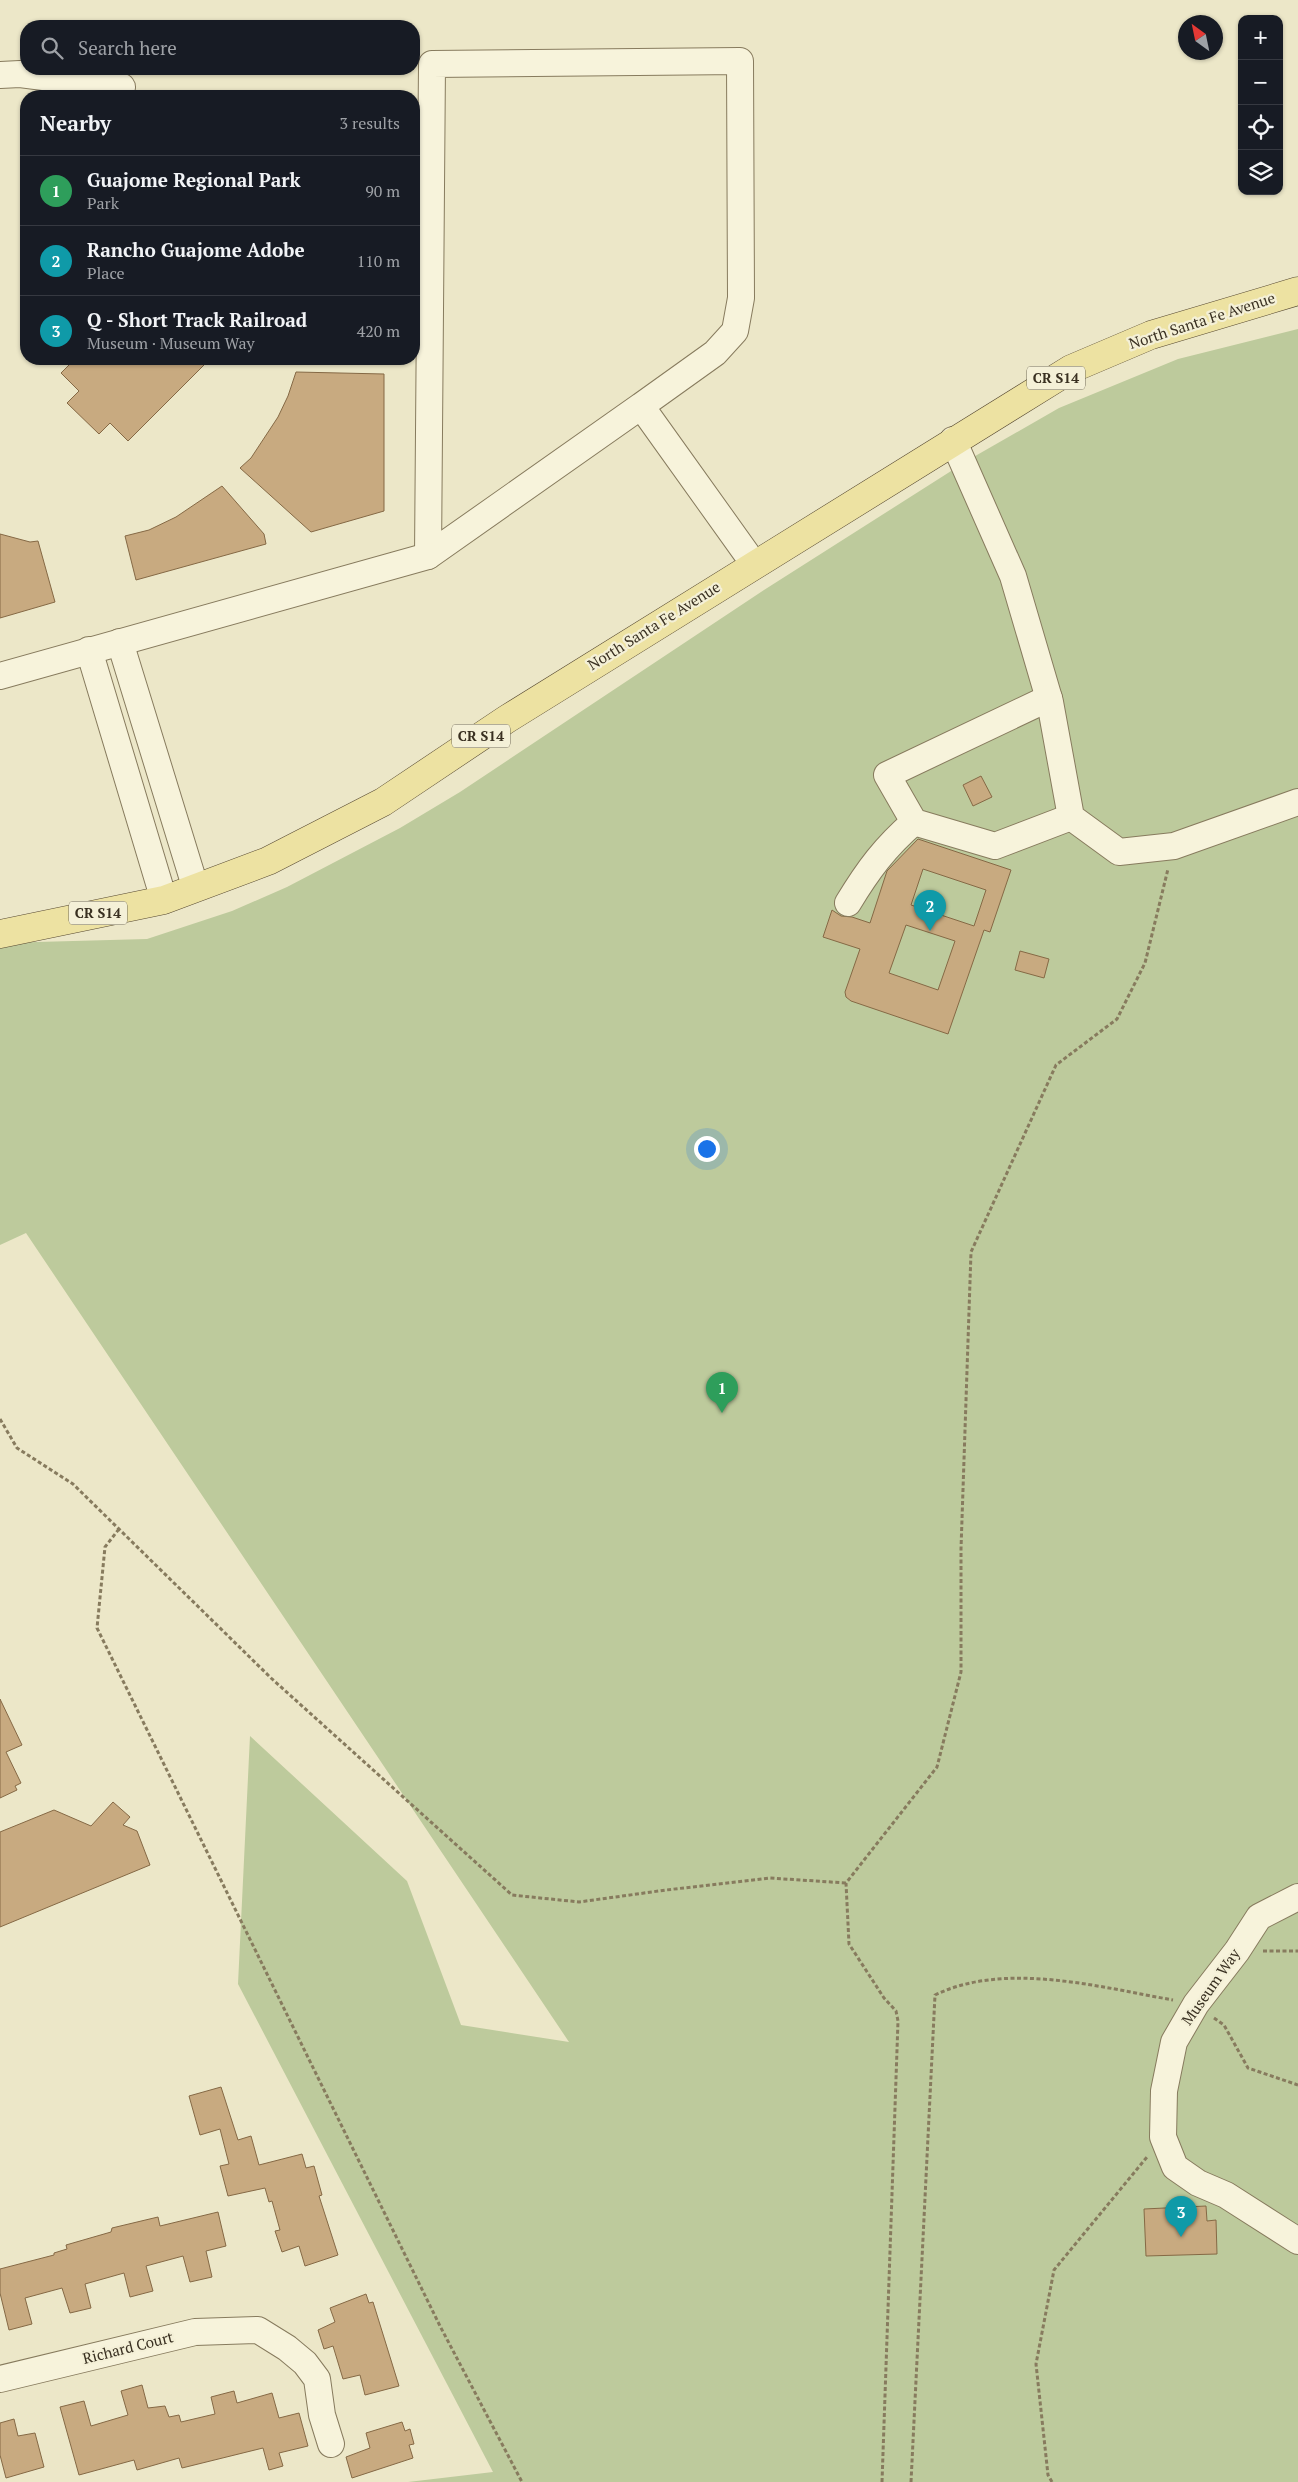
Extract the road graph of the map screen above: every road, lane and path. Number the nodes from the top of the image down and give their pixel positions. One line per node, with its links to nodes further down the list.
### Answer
1 (20, 74): 2 (street)
2 (0, 75)
3 (28, 75): 4 (street)
4 (122, 87)
5 (1298, 291): 7 (main road, North Santa Fe Avenue / CR S14)
6 (642, 406): 8 (street); 8 (street); 9 (street)
7 (953, 440): 9 (main road, North Santa Fe Avenue / CR S14); 13 (street)
8 (428, 556): 10 (street)
9 (754, 564): 18 (main road, North Santa Fe Avenue / CR S14)
10 (120, 642): 11 (street); 18 (street)
11 (89, 650): 12 (street); 19 (street)
12 (0, 676)
13 (1049, 698): 15 (street); 16 (street)
14 (1298, 802): 17 (street)
15 (1071, 817): 16 (street); 17 (street)
16 (914, 822): 20 (street)
17 (1174, 846): 24 (path)
18 (195, 886): 19 (main road, North Santa Fe Avenue / CR S14)
19 (164, 900): 21 (main road, North Santa Fe Avenue / CR S14)
20 (848, 903)
21 (0, 934)
22 (0, 1419): 23 (path)
23 (119, 1528): 24 (path); 34 (path)
24 (846, 1883): 35 (path)
25 (1298, 1897): 26 (street, Museum Way)
26 (1237, 1951): 27 (path); 28 (street, Museum Way)
27 (1298, 1951)
28 (1196, 2004): 29 (path); 30 (street, Museum Way); 36 (path)
29 (1298, 2085)
30 (1164, 2137): 31 (street, Museum Way); 37 (path)
31 (1298, 2241)
32 (0, 2379): 33 (street, Richard Court)
33 (331, 2444)
34 (522, 2482)
35 (882, 2482)
36 (911, 2482)
37 (1052, 2482)

